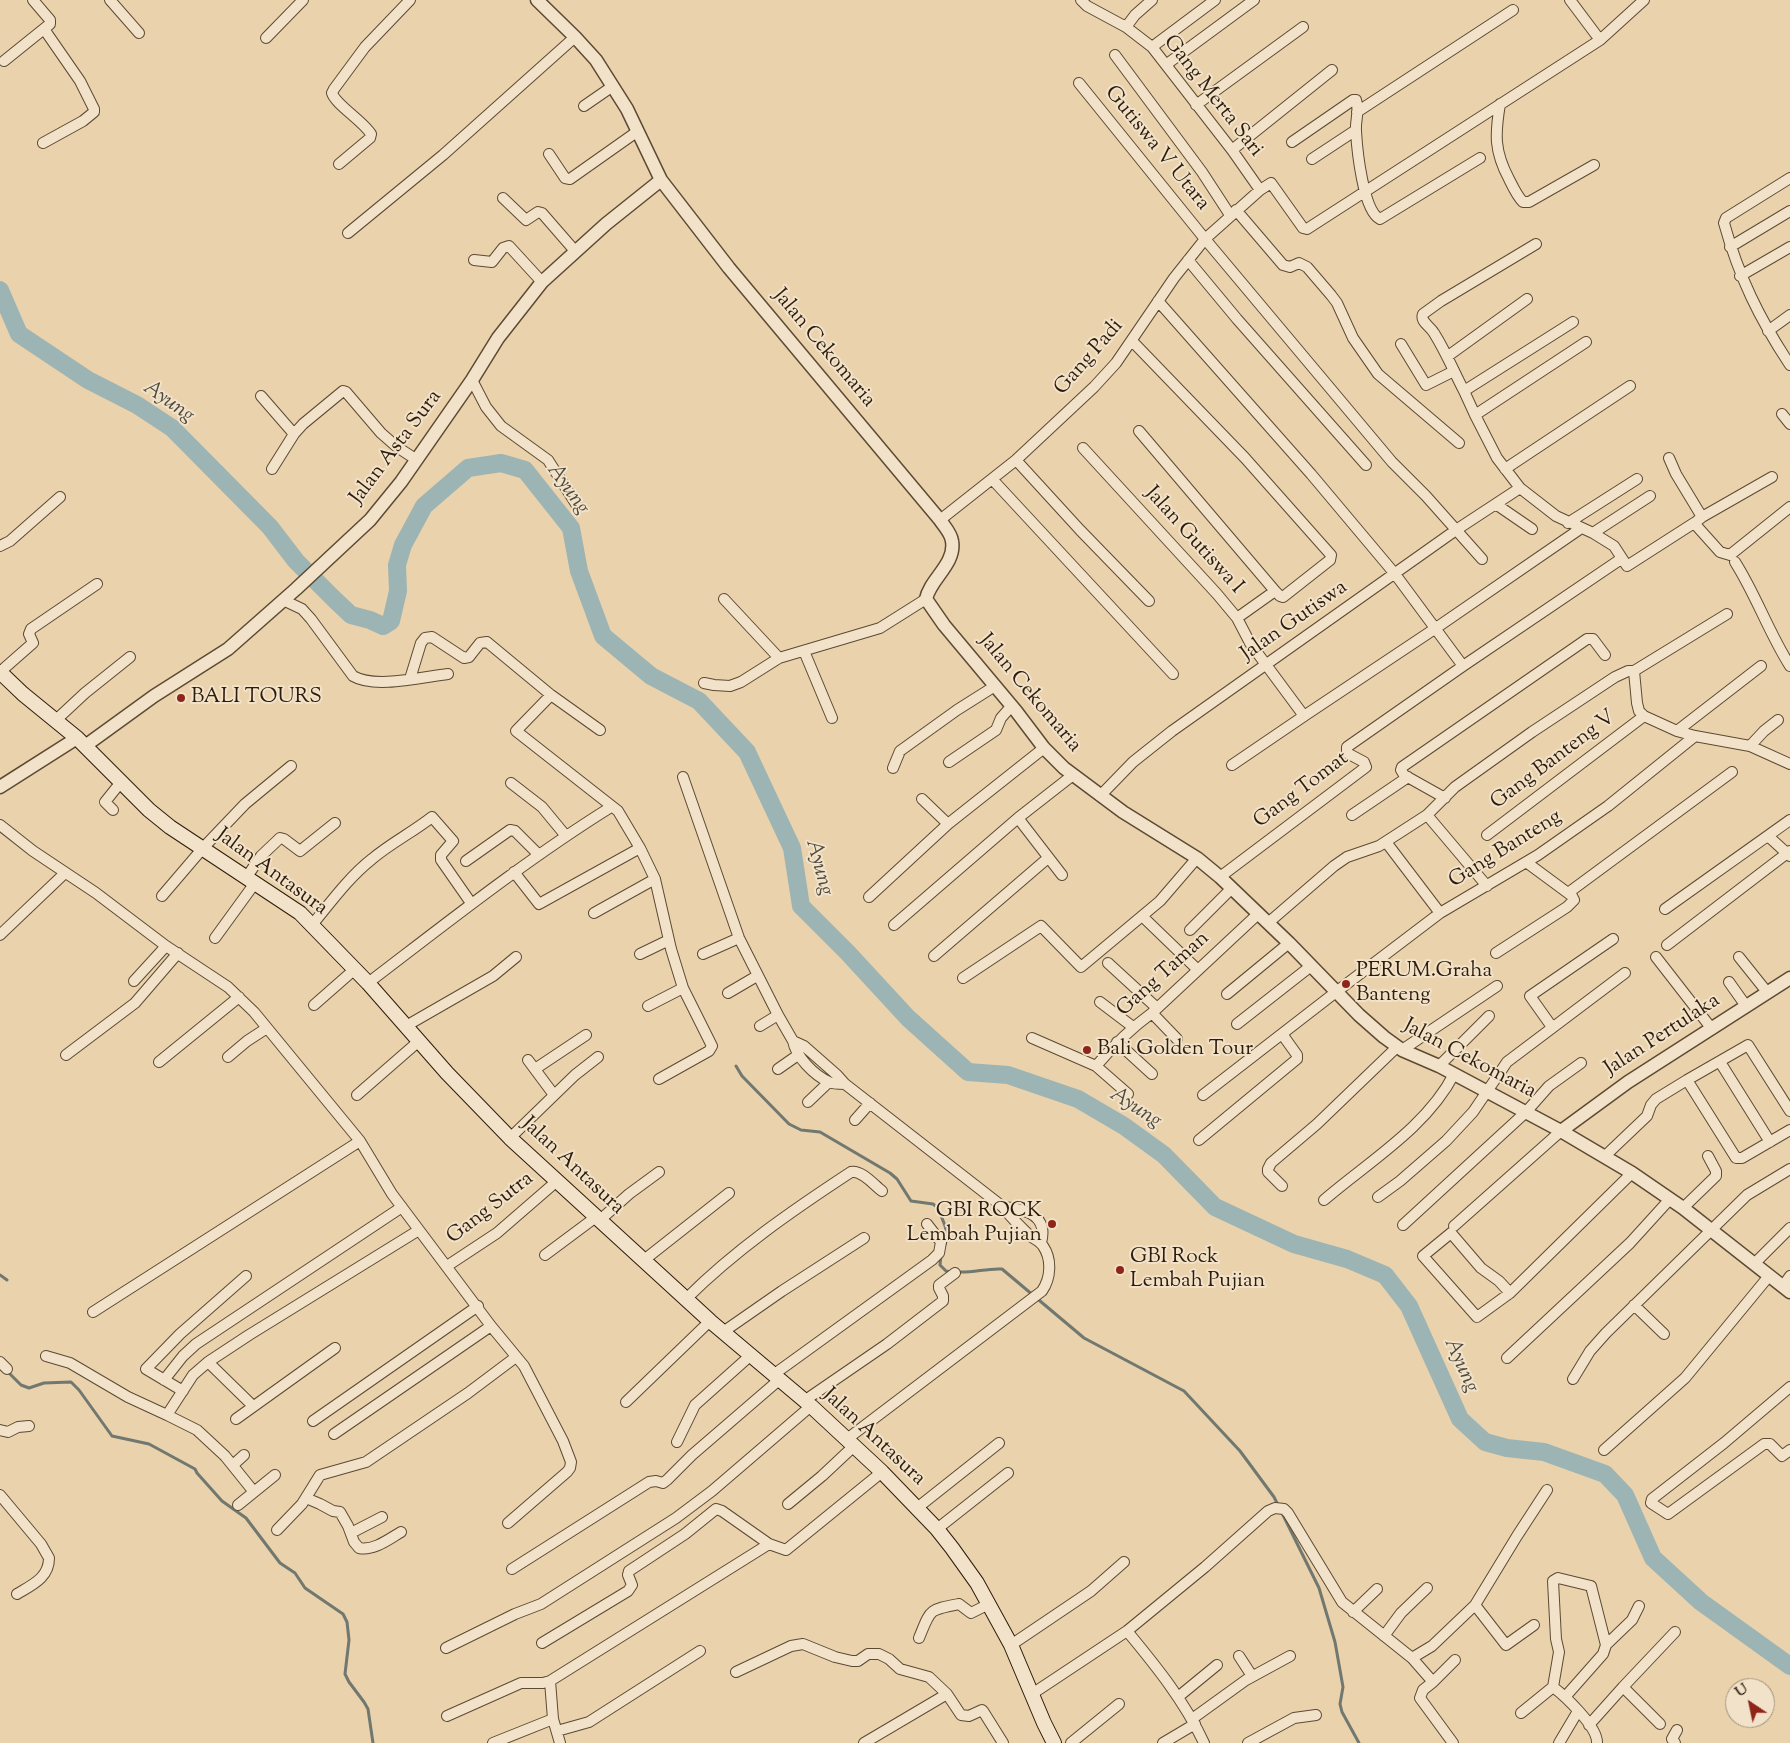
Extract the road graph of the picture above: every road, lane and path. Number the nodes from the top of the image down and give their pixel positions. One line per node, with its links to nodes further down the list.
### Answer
1 (33, 0): 15 (street)
2 (110, 0): 16 (street)
3 (303, 0): 18 (street)
4 (410, 0): 39 (street)
5 (536, 0): 17 (street, Jalan Cekomaria)
6 (1081, 0): 13 (street, Gang Merta Sari)
7 (1152, 0): 13 (street)
8 (1215, 0): 20 (street)
9 (1254, 0): 23 (street)
10 (1570, 0): 19 (street)
11 (1644, 0): 19 (street)
12 (1513, 10): 30 (street)
13 (1126, 27): 20 (street, Gang Merta Sari)
14 (1303, 27): 27 (street)
15 (44, 29): 22 (street); 34 (street)
16 (139, 33)
17 (575, 37): 26 (street, Jalan Cekomaria); 48 (street)
18 (266, 38)
19 (1600, 40): 28 (street)
20 (1152, 47): 23 (street, Gang Merta Sari)
21 (1115, 55): 47 (street)
22 (4, 61)
23 (1167, 64): 27 (street, Gang Merta Sari)
24 (1332, 70): 35 (street)
25 (1080, 83): 49 (street, Gutiswa V Utara)
26 (612, 86): 29 (street); 32 (street, Jalan Cekomaria)
27 (1196, 104): 35 (street, Gang Merta Sari)
28 (1500, 104): 40 (street); 44 (street)
29 (584, 106)
30 (1357, 112): 31 (street); 33 (street)
31 (1356, 130): 38 (street); 44 (street)
32 (638, 131): 36 (street); 42 (street, Jalan Cekomaria)
33 (1292, 142)
34 (43, 143)
35 (1232, 150): 43 (street, Gang Merta Sari)
36 (549, 154)
37 (1480, 158): 44 (street)
38 (1312, 159)
39 (339, 164)
40 (1594, 165)
41 (1790, 178): 51 (street)
42 (661, 180): 53 (street, Jalan Asta Sura); 95 (street, Jalan Cekomaria)
43 (1260, 190): 44 (street, Gang Padi); 47 (street, Gang Padi)
44 (1364, 192)
45 (503, 198): 53 (street)
46 (1790, 211): 51 (street)
47 (1233, 213): 49 (street, Gang Padi); 78 (street)
48 (348, 233)
49 (1205, 239): 55 (street, Gang Padi); 100 (street, Gutiswa V Utara)
50 (1536, 244): 66 (street)
51 (1730, 247): 56 (street)
52 (1790, 247): 56 (street)
53 (575, 251): 57 (street, Jalan Asta Sura)
54 (474, 260): 57 (street)
55 (1188, 260): 59 (street, Gang Padi); 83 (street)
56 (1740, 276): 62 (street)
57 (542, 282): 69 (street, Jalan Asta Sura)
58 (1526, 298): 66 (street)
59 (1158, 301): 82 (street, Gang Padi); 106 (street)
60 (1790, 316): 62 (street)
61 (1573, 322): 71 (street)
62 (1768, 331): 67 (street)
63 (1133, 342): 108 (street)
64 (1586, 342): 74 (street)
65 (1401, 344): 68 (street)
66 (1448, 356): 68 (street)
67 (1790, 365)
68 (1454, 371): 71 (street)
69 (472, 380): 81 (street, Jalan Asta Sura); 93 (street)
70 (1630, 386): 85 (street)
71 (1464, 391): 74 (street)
72 (262, 396): 77 (street)
73 (1782, 414): 75 (street)
74 (1475, 415): 85 (street)
75 (1790, 424)
76 (1139, 431): 108 (street)
77 (294, 434): 81 (street); 84 (street)
78 (1459, 443)
79 (1083, 448): 114 (street, Jalan Gutiswa I)
80 (1668, 458): 96 (street)
81 (417, 460): 111 (street, Jalan Asta Sura)
82 (1016, 460): 87 (street, Gang Padi); 112 (street)
83 (1366, 465)
84 (272, 469)
85 (1505, 469): 89 (street)
86 (1772, 476): 96 (street)
87 (992, 479): 95 (street, Gang Padi); 127 (street)
88 (1637, 479): 97 (street)
89 (1520, 488): 92 (street, Jalan Gutiswa); 97 (street)
90 (1650, 496): 101 (street)
91 (60, 497): 102 (street)
92 (1497, 505): 98 (street); 100 (street, Jalan Gutiswa)
93 (578, 507)
94 (1790, 507): 96 (street)
95 (940, 520): 110 (street, Jalan Cekomaria)
96 (1698, 520): 104 (street)
97 (1568, 523): 99 (street)
98 (1532, 529)
99 (1580, 529): 101 (street); 115 (street)
100 (1456, 530): 103 (street, Gutiswa V Utara); 106 (street, Jalan Gutiswa)
101 (1593, 534): 104 (street)
102 (0, 546)
103 (1482, 559)
104 (1621, 559): 121 (street)
105 (1735, 562): 123 (street)
106 (1395, 574): 115 (street); 120 (street, Jalan Gutiswa)
107 (97, 584): 125 (street)
108 (1275, 591): 114 (street)
109 (724, 599): 119 (street)
110 (926, 599): 116 (street); 130 (street, Jalan Cekomaria)
111 (283, 600): 128 (street); 141 (street, Jalan Asta Sura)
112 (1149, 601)
113 (1727, 614): 124 (street)
114 (1237, 618): 120 (street, Jalan Gutiswa I)
115 (1436, 628): 121 (street); 133 (street)
116 (804, 651): 119 (street); 135 (street)
117 (1605, 655): 152 (street)
118 (130, 657): 136 (street)
119 (779, 658): 129 (street)
120 (1267, 665): 133 (street, Jalan Gutiswa I); 156 (street, Jalan Gutiswa)
121 (1463, 666): 183 (street, Gang Tomat)
122 (1760, 666): 139 (street)
123 (1790, 666)
124 (1634, 670): 134 (street); 158 (street)
125 (0, 672): 136 (main road, Jalan Antasura)
126 (448, 674): 128 (street)
127 (1173, 674)
128 (410, 679): 131 (street)
129 (704, 683)
130 (995, 686): 132 (street, Jalan Cekomaria); 148 (street)
131 (551, 695): 138 (street); 159 (street)
132 (1011, 709): 143 (street, Jalan Cekomaria); 144 (street)
133 (1304, 716): 146 (street)
134 (1644, 716): 139 (street); 169 (street, Gang Banteng V)
135 (832, 718)
136 (56, 720): 141 (main road, Jalan Antasura)
137 (1778, 720): 142 (street)
138 (600, 730)
139 (1677, 731): 140 (street)
140 (1695, 736): 142 (street); 179 (street, Gang Banteng)
141 (81, 742): 153 (main road, Jalan Antasura); 155 (street, Jalan Asta Sura)
142 (1750, 746): 145 (street)
143 (1044, 748): 150 (street, Jalan Cekomaria); 166 (street)
144 (949, 762)
145 (1790, 764)
146 (1232, 765)
147 (291, 766): 172 (street)
148 (893, 768)
149 (1732, 772): 188 (street)
150 (1073, 776): 156 (street, Jalan Cekomaria); 163 (street)
151 (683, 777): 203 (street)
152 (1408, 777): 158 (street); 161 (street)
153 (120, 782): 160 (street); 172 (main road, Jalan Antasura)
154 (511, 783): 168 (street)
155 (0, 787)
156 (1100, 796): 177 (street, Jalan Cekomaria)
157 (922, 798): 166 (street)
158 (1445, 798): 162 (street)
159 (611, 807): 168 (street); 173 (street)
160 (113, 810)
161 (1352, 815)
162 (1427, 815): 171 (street); 186 (street)
163 (1018, 818): 176 (street); 199 (street)
164 (1790, 820): 170 (street)
165 (335, 823): 185 (street)
166 (948, 824): 190 (street)
167 (0, 825): 181 (street)
168 (566, 836): 175 (street)
169 (1487, 836)
170 (1768, 836): 174 (street); 192 (street)
171 (1386, 842): 194 (street); 197 (street)
172 (202, 848): 185 (main road, Jalan Antasura); 189 (street)
173 (640, 848): 180 (street); 184 (street)
174 (1789, 853): 207 (street)
175 (538, 855): 178 (street); 180 (street)
176 (1048, 858): 182 (street); 213 (street)
177 (1197, 858): 183 (street, Jalan Cekomaria); 196 (street)
178 (466, 861)
179 (1526, 862): 186 (street, Gang Banteng); 188 (street)
180 (514, 872): 191 (street)
181 (65, 873): 201 (street); 208 (street)
182 (1062, 875)
183 (1220, 877): 187 (street, Jalan Cekomaria)
184 (655, 879): 193 (street); 205 (street)
185 (251, 880): 198 (main road, Jalan Antasura); 202 (street)
186 (1487, 886): 194 (street, Gang Banteng)
187 (1232, 888): 195 (street, Jalan Cekomaria); 200 (street)
188 (1568, 893): 210 (street)
189 (162, 896)
190 (869, 897)
191 (471, 903): 198 (street); 227 (street)
192 (1666, 909)
193 (594, 913)
194 (1440, 913): 230 (street, Gang Banteng)
195 (1258, 914): 197 (street, Jalan Cekomaria); 220 (street, Gang Taman)
196 (1142, 916): 220 (street); 223 (street)
197 (1268, 923): 206 (street, Jalan Cekomaria)
198 (312, 925): 219 (main road, Jalan Antasura)
199 (894, 925)
200 (1190, 930)
201 (0, 935)
202 (216, 938)
203 (739, 938): 212 (street); 222 (street)
204 (1613, 939): 246 (street)
205 (669, 940): 211 (street); 229 (street)
206 (1289, 943): 218 (street, Jalan Cekomaria); 233 (street)
207 (1667, 945)
208 (166, 946): 209 (street); 225 (street)
209 (178, 953): 234 (street); 257 (street)
210 (1496, 953)
211 (640, 954)
212 (703, 954)
213 (934, 956)
214 (516, 957): 243 (street)
215 (1656, 957): 248 (street)
216 (1739, 957): 231 (street)
217 (1108, 963): 239 (street)
218 (1311, 966): 230 (street, Jalan Cekomaria); 242 (street)
219 (355, 969): 227 (main road, Jalan Antasura); 236 (street)
220 (1198, 970): 239 (street, Gang Taman)
221 (1625, 973): 246 (street)
222 (757, 976): 232 (street); 240 (street)
223 (963, 978)
224 (1790, 978): 231 (street, Jalan Pertulaka)
225 (134, 981)
226 (1728, 982): 238 (street)
227 (368, 983): 243 (main road, Jalan Antasura)
228 (1497, 986): 256 (street)
229 (683, 988): 237 (street); 271 (street)
230 (1336, 992): 249 (street, Gang Banteng); 256 (street, Jalan Cekomaria)
231 (1767, 992): 238 (street, Jalan Pertulaka)
232 (728, 993)
233 (1227, 994)
234 (239, 997): 247 (street); 262 (street)
235 (1100, 1002): 245 (street)
236 (314, 1005)
237 (648, 1006)
238 (1746, 1006): 248 (street, Jalan Pertulaka)
239 (1155, 1011): 245 (street, Gang Taman); 252 (street)
240 (778, 1015): 244 (street); 254 (street)
241 (1489, 1016): 266 (street)
242 (1237, 1024)
243 (406, 1026): 253 (main road, Jalan Antasura)
244 (760, 1026)
245 (1133, 1027): 255 (street, Gang Taman)
246 (1552, 1027): 275 (street)
247 (267, 1028): 259 (street); 289 (street)
248 (1712, 1028): 286 (street, Jalan Pertulaka)
249 (1282, 1034): 279 (street, Gang Banteng); 288 (street)
250 (586, 1036): 267 (street)
251 (1032, 1038): 265 (street)
252 (1177, 1039)
253 (419, 1041): 277 (street); 287 (main road, Jalan Antasura)
254 (793, 1041): 258 (street); 274 (street)
255 (1116, 1042): 265 (street, Gang Taman); 269 (street)
256 (1400, 1048): 266 (street, Jalan Cekomaria); 297 (street)
257 (66, 1055)
258 (798, 1055): 268 (street); 273 (street)
259 (228, 1057)
260 (598, 1057): 278 (street)
261 (528, 1060): 267 (street)
262 (159, 1062)
263 (1720, 1062): 272 (street); 282 (street); 290 (street)
264 (1581, 1063): 283 (street)
265 (1096, 1066): 276 (street)
266 (1439, 1066): 270 (street, Jalan Cekomaria)
267 (535, 1069): 278 (street)
268 (778, 1069)
269 (1152, 1074)
270 (1454, 1074): 275 (street, Jalan Cekomaria); 302 (street)
271 (659, 1079)
272 (1687, 1080): 290 (street); 291 (street)
273 (829, 1082): 274 (street); 280 (street)
274 (845, 1084): 281 (street)
275 (1486, 1090): 283 (street, Jalan Cekomaria); 300 (street)
276 (1128, 1094)
277 (357, 1095)
278 (554, 1095): 287 (street)
279 (1204, 1095)
280 (808, 1102)
281 (870, 1103): 284 (street); 303 (street)
282 (1790, 1111)
283 (1526, 1112): 286 (street, Jalan Cekomaria); 308 (street)
284 (855, 1120)
285 (1790, 1130): 290 (street)
286 (1561, 1131): 291 (street, Jalan Cekomaria); 309 (street)
287 (510, 1138): 296 (main road, Jalan Antasura)
288 (1199, 1140)
289 (360, 1141): 304 (street); 327 (street)
290 (1770, 1142)
291 (1605, 1156): 295 (street, Jalan Cekomaria)
292 (1708, 1156): 305 (street)
293 (1790, 1169): 312 (street)
294 (659, 1172): 306 (street)
295 (1632, 1173): 301 (street, Jalan Cekomaria); 323 (street)
296 (557, 1180): 306 (main road, Jalan Antasura); 318 (street, Gang Sutra)
297 (1282, 1186)
298 (882, 1191): 324 (street)
299 (729, 1193): 316 (street)
300 (1378, 1197)
301 (1670, 1199): 305 (street, Jalan Cekomaria); 336 (street)
302 (1324, 1200)
303 (1003, 1206): 314 (street); 314 (street)
304 (402, 1207): 311 (street); 340 (street)
305 (1683, 1208): 312 (street, Jalan Cekomaria)
306 (598, 1219): 315 (street); 316 (main road, Jalan Antasura)
307 (927, 1224): 338 (street)
308 (1402, 1225)
309 (1454, 1226)
310 (1790, 1228): 317 (street)
311 (419, 1230): 318 (street); 337 (street)
312 (1711, 1231): 317 (street, Jalan Cekomaria); 325 (street)
313 (864, 1238): 330 (street)
314 (1041, 1244): 354 (street)
315 (545, 1255)
316 (644, 1260): 324 (main road, Jalan Antasura)
317 (1754, 1264): 321 (street, Jalan Cekomaria)
318 (447, 1266): 326 (street)
319 (955, 1273): 344 (street)
320 (246, 1276): 340 (street)
321 (1770, 1276): 322 (street, Jalan Cekomaria); 355 (street)
322 (1788, 1285)
323 (1510, 1293): 323 (street)
324 (686, 1299): 328 (main road, Jalan Antasura)
325 (1634, 1305): 331 (street); 339 (street)
326 (478, 1306): 329 (street); 348 (street)
327 (93, 1312)
328 (710, 1321): 330 (main road, Jalan Antasura); 343 (street)
329 (491, 1326): 335 (street); 351 (street)
330 (723, 1332): 333 (main road, Jalan Antasura)
331 (1664, 1334)
332 (335, 1348): 345 (street)
333 (751, 1355): 338 (main road, Jalan Antasura); 352 (street)
334 (46, 1356): 346 (street)
335 (516, 1357): 365 (street); 370 (street)
336 (1507, 1358)
337 (208, 1362): 342 (street); 345 (street)
338 (776, 1377): 344 (main road, Jalan Antasura); 377 (street)
339 (1574, 1379)
340 (164, 1380): 342 (street)
341 (1790, 1387): 356 (street)
342 (183, 1391): 346 (street)
343 (626, 1402)
344 (807, 1403): 354 (main road, Jalan Antasura); 393 (street)
345 (253, 1406): 347 (street)
346 (167, 1415): 358 (street)
347 (236, 1419)
348 (313, 1421)
349 (29, 1426): 350 (street)
350 (0, 1430)
351 (334, 1434)
352 (677, 1442)
353 (999, 1442): 368 (street)
354 (850, 1443): 359 (main road, Jalan Antasura); 366 (street)
355 (1604, 1450)
356 (1790, 1450)
357 (244, 1455): 358 (street)
358 (233, 1465): 363 (street)
359 (882, 1472): 368 (main road, Jalan Antasura); 375 (street)
360 (1008, 1473): 371 (street)
361 (275, 1475): 363 (street)
362 (1547, 1490): 382 (street)
363 (254, 1492): 367 (street)
364 (0, 1494): 380 (street)
365 (306, 1498): 372 (street); 374 (street)
366 (788, 1504)
367 (238, 1505)
368 (917, 1508): 371 (main road, Jalan Antasura)
369 (382, 1517): 374 (street)
370 (508, 1523)
371 (937, 1529): 381 (main road, Jalan Antasura)
372 (277, 1530)
373 (401, 1532): 374 (street)
374 (351, 1533)
375 (769, 1544): 390 (street); 402 (street)
376 (1124, 1562): 391 (street)
377 (512, 1569)
378 (1427, 1588): 388 (street)
379 (1377, 1589): 384 (street)
380 (17, 1594)
381 (989, 1604): 389 (street); 391 (main road, Jalan Antasura)
382 (1475, 1605): 385 (street); 397 (street)
383 (1639, 1606): 392 (street)
384 (1353, 1612): 386 (street); 388 (street)
385 (1534, 1625)
386 (1127, 1631): 407 (street); 409 (street)
387 (1675, 1632): 405 (street)
388 (1384, 1636): 397 (street)
389 (919, 1638)
390 (542, 1643)
391 (1010, 1645): 407 (main road, Jalan Antasura)
392 (1606, 1645): 404 (street); 408 (street)
393 (446, 1648)
394 (700, 1652): 420 (street)
395 (1239, 1656): 401 (street)
396 (1290, 1656): 401 (street)
397 (1412, 1658): 403 (street)
398 (1455, 1660): 403 (street)
399 (1217, 1665): 409 (street)
400 (736, 1672): 406 (street)
401 (1252, 1676): 416 (street)
402 (550, 1681): 414 (street); 415 (street)
403 (1433, 1682): 430 (street)
404 (1553, 1687): 408 (street); 412 (street)
405 (1623, 1687): 417 (street); 418 (street)
406 (947, 1694): 423 (street); 424 (street)
407 (1032, 1694): 425 (main road, Jalan Antasura)
408 (1565, 1697): 411 (street)
409 (1178, 1698): 416 (street)
410 (1119, 1704): 426 (street)
411 (1578, 1711): 418 (street); 431 (street)
412 (1521, 1712)
413 (1316, 1715): 429 (street)
414 (447, 1716)
415 (553, 1719): 420 (street); 421 (street)
416 (1194, 1722): 427 (street); 428 (street)
417 (1660, 1724)
418 (1589, 1725): 432 (street)
419 (1678, 1730): 433 (street)
420 (557, 1732): 422 (street)
421 (493, 1743)
422 (560, 1743)
423 (864, 1743)
424 (1003, 1743)
425 (1054, 1743)
426 (1071, 1743)
427 (1163, 1743)
428 (1204, 1743)
429 (1248, 1743)
430 (1454, 1743)
431 (1559, 1743)
432 (1597, 1743)
433 (1674, 1743)

